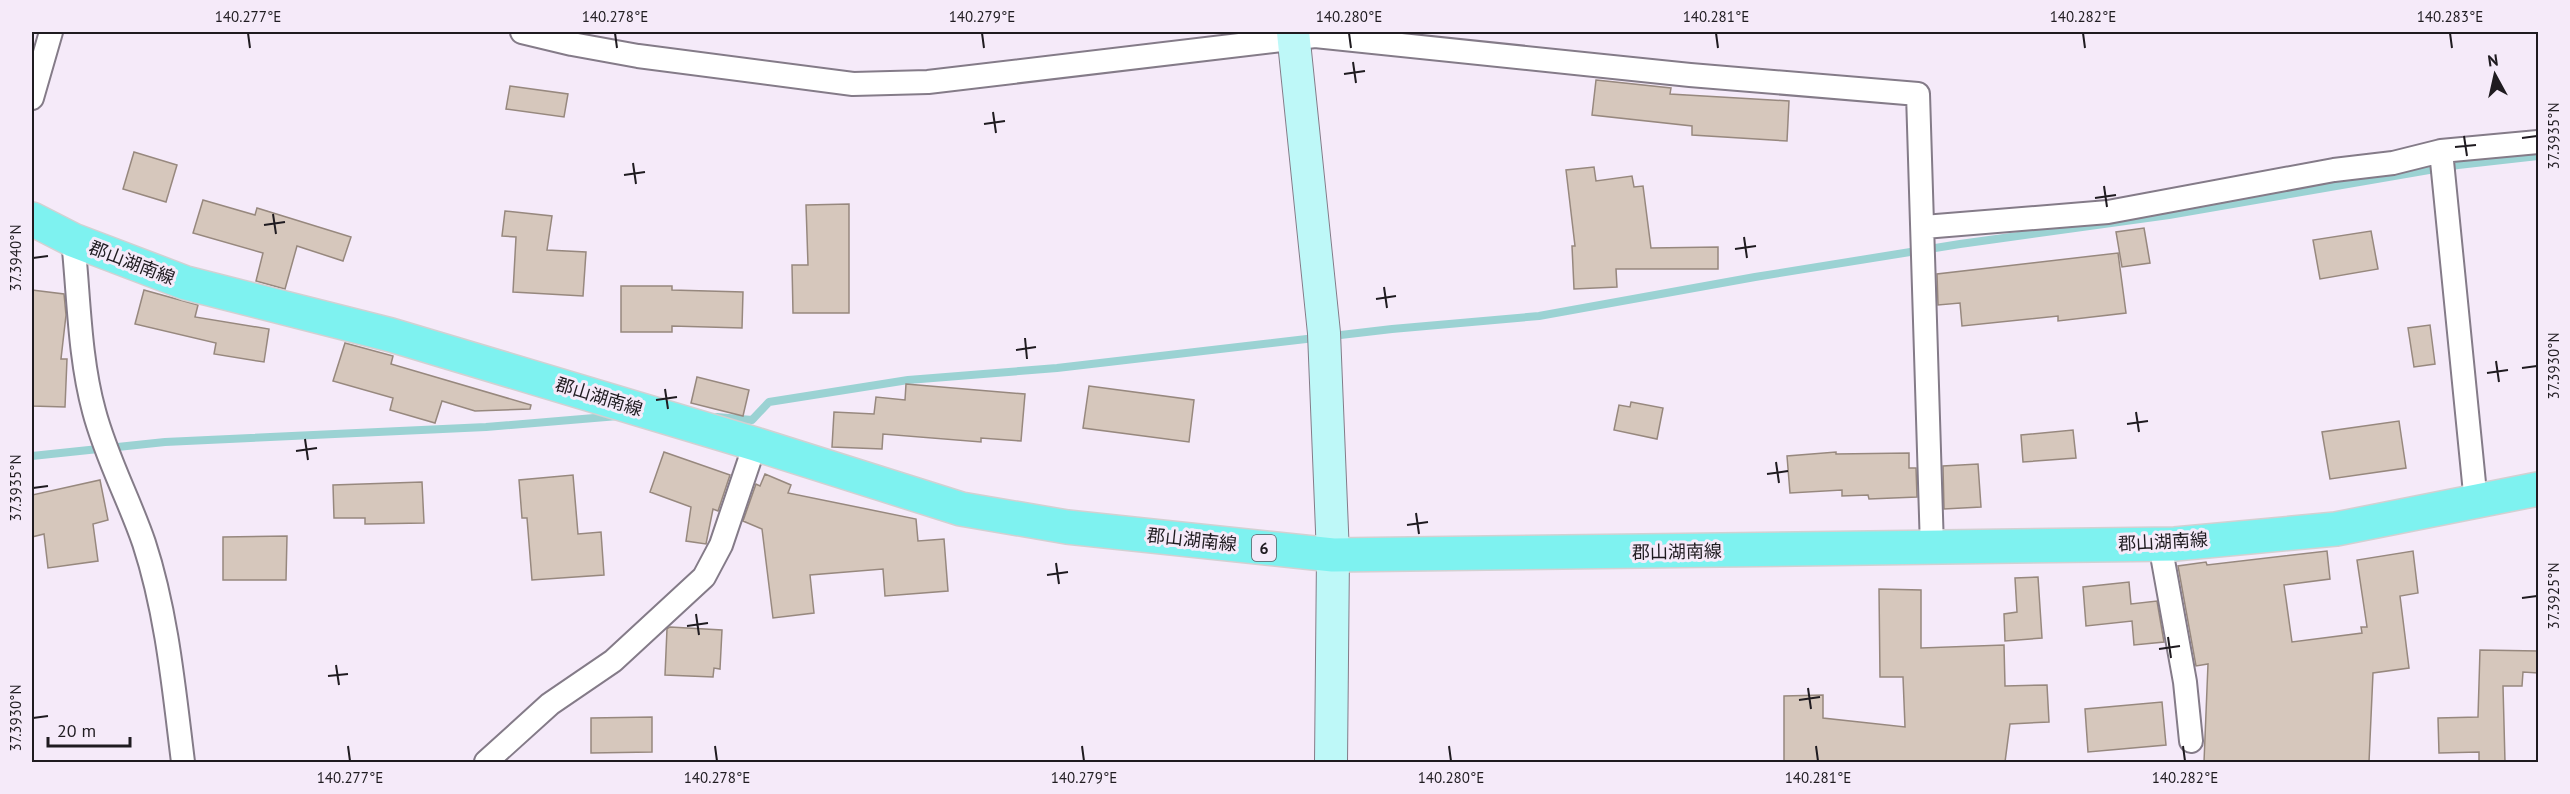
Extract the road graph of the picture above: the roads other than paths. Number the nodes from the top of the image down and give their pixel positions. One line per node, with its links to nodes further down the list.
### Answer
1 (51, 32): 4 (street)
2 (522, 32): 3 (street)
3 (1293, 35): 9 (street); 16 (street)
4 (37, 59): 5 (street)
5 (32, 98)
6 (2538, 142): 7 (street)
7 (2441, 151): 9 (street); 13 (street)
8 (32, 219): 10 (main road, 郡山湖南線 / 6)
9 (1924, 227): 15 (street)
10 (73, 240): 11 (main road, 郡山湖南線 / 6); 18 (street)
11 (755, 444): 16 (main road, 郡山湖南線 / 6); 19 (street)
12 (2538, 489): 13 (main road, 郡山湖南線 / 6)
13 (2476, 503): 14 (main road, 郡山湖南線 / 6)
14 (2160, 544): 15 (main road, 郡山湖南線 / 6); 17 (street)
15 (1932, 549): 16 (main road, 郡山湖南線 / 6)
16 (1333, 555): 20 (street)
17 (2192, 741)
18 (183, 762)
19 (486, 762)
20 (1331, 762)

